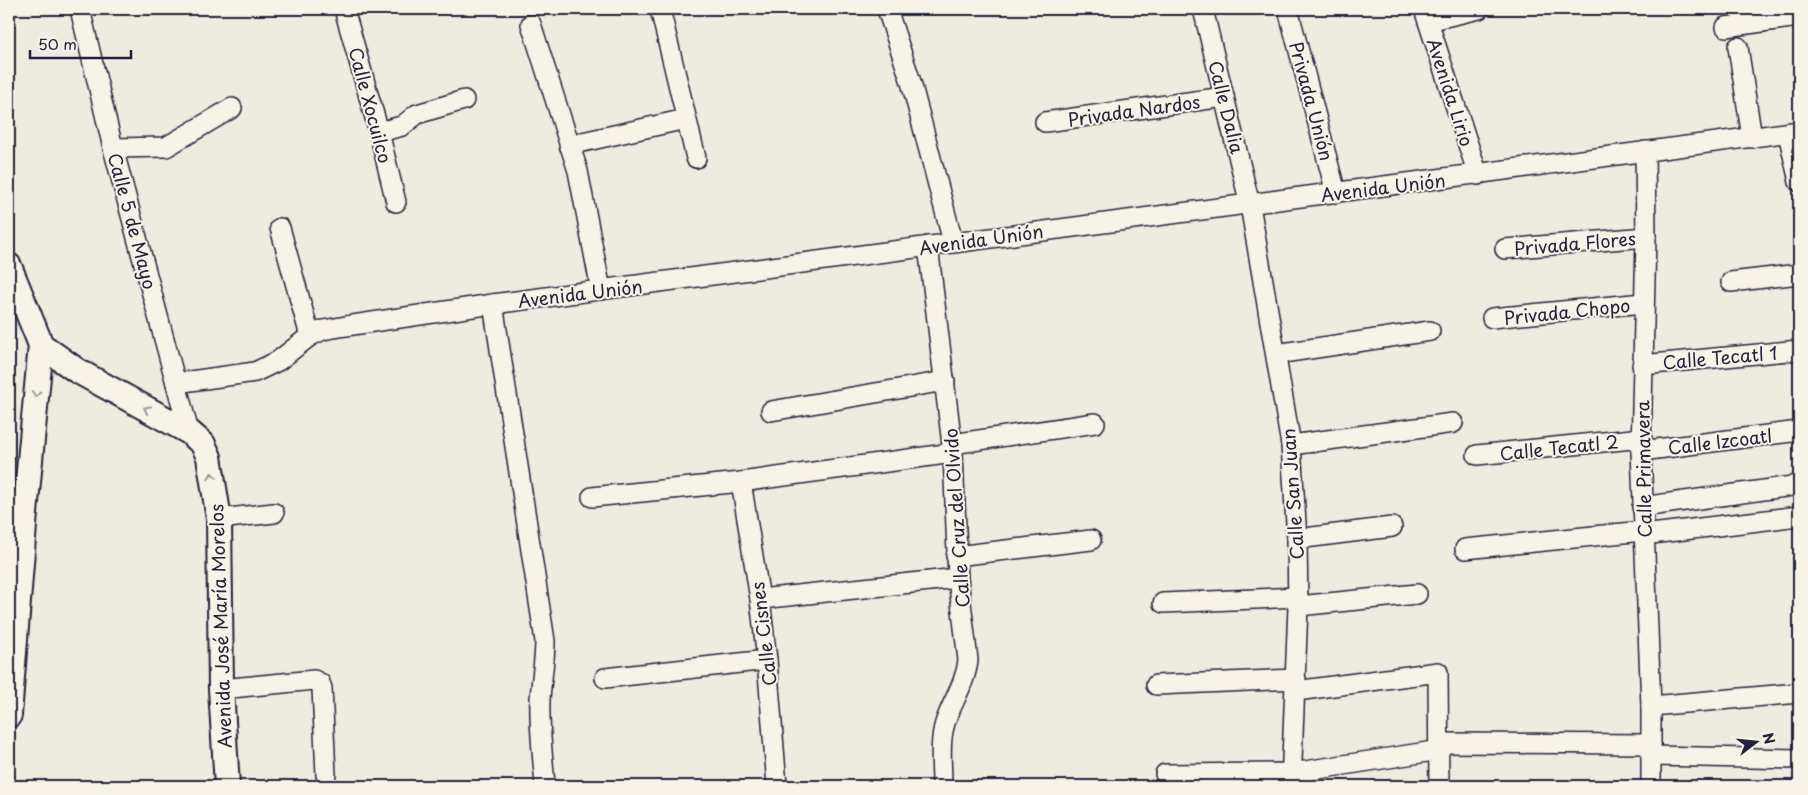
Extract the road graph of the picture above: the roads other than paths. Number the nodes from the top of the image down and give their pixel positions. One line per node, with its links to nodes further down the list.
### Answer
1 (80, 9): 22 (street, Calle 5 de Mayo)
2 (344, 9): 18 (street, Calle Xocuilco)
3 (660, 9): 16 (street)
4 (888, 9): 32 (street)
5 (1204, 9): 13 (street, Calle Dalia)
6 (1288, 9): 27 (street, Privada Unión)
7 (1479, 9): 8 (street)
8 (1426, 15): 25 (street, Avenida Lirio)
9 (1799, 17): 11 (street)
10 (531, 24): 21 (street)
11 (1726, 27)
12 (1738, 47): 20 (street)
13 (1224, 97): 17 (street, Privada Nardos); 29 (street, Calle Dalia)
14 (464, 100): 18 (street)
15 (232, 108): 22 (street)
16 (686, 118): 21 (street); 24 (street)
17 (1045, 122)
18 (379, 132): 28 (street, Calle Xocuilco)
19 (1794, 132): 20 (street, Avenida Unión); 26 (street)
20 (1752, 138): 23 (street, Avenida Unión)
21 (569, 145): 38 (street)
22 (113, 148): 49 (street, Calle 5 de Mayo)
23 (1645, 151): 25 (street, Avenida Unión); 31 (street, Calle Primavera)
24 (696, 158)
25 (1478, 175): 27 (street, Avenida Unión)
26 (1799, 182)
27 (1336, 193): 29 (street, Avenida Unión)
28 (396, 202)
29 (1250, 205): 32 (street, Avenida Unión); 46 (street, Calle San Juan)
30 (280, 228): 43 (street)
31 (1646, 237): 34 (street, Privada Flores); 39 (street, Calle Primavera)
32 (953, 242): 33 (street, Avenida Unión)
33 (928, 246): 38 (street, Avenida Unión); 48 (street, Calle Cruz del Olvido)
34 (1505, 249)
35 (9, 266): 44 (main road)
36 (1799, 274): 37 (street)
37 (1732, 282)
38 (601, 290): 40 (street, Avenida Unión)
39 (1643, 303): 41 (street, Privada Chopo); 47 (street, Calle Primavera)
40 (493, 304): 43 (street, Avenida Unión); 93 (street)
41 (1492, 318)
42 (1430, 331): 46 (street)
43 (310, 336): 49 (street, Avenida Unión)
44 (41, 345): 54 (main road, Avenida José María Morelos, one-way to 44); 63 (main road, one-way to 63)
45 (1799, 350): 47 (street, Calle Tecatl 1)
46 (1276, 354): 56 (street, Calle San Juan)
47 (1642, 365): 55 (street, Calle Primavera)
48 (945, 381): 50 (street); 57 (street, Calle Cruz del Olvido)
49 (176, 383): 54 (street, Calle 5 de Mayo)
50 (771, 411)
51 (1095, 423): 57 (street)
52 (1453, 423): 56 (street)
53 (1799, 431): 55 (street, Calle Izcoatl)
54 (189, 432): 66 (main road, Avenida José María Morelos, one-way to 54)
55 (1641, 444): 58 (street, Calle Tecatl 2); 62 (street, Calle Primavera)
56 (1291, 445): 69 (street, Calle San Juan)
57 (953, 448): 59 (street); 72 (street, Calle Cruz del Olvido)
58 (1476, 455)
59 (741, 482): 61 (street); 75 (street, Calle Cisnes)
60 (1799, 485): 62 (street)
61 (592, 497)
62 (1642, 507): 68 (street, Calle Primavera)
63 (17, 514): 85 (main road)
64 (274, 514): 66 (street)
65 (1799, 516): 68 (street)
66 (219, 519): 82 (main road, Avenida José María Morelos)
67 (1392, 527): 69 (street)
68 (1643, 533): 71 (street); 84 (street, Calle Primavera)
69 (1297, 539): 76 (street, Calle San Juan)
70 (1091, 540): 72 (street)
71 (1465, 549)
72 (956, 556): 73 (street, Calle Cruz del Olvido)
73 (958, 578): 75 (street); 95 (street, Calle Cruz del Olvido)
74 (1417, 594): 76 (street)
75 (760, 599): 78 (street, Calle Cisnes)
76 (1298, 601): 77 (street); 81 (street, Calle San Juan)
77 (1164, 603)
78 (767, 660): 79 (street); 94 (street, Calle Cisnes)
79 (605, 678)
80 (1156, 685): 81 (street)
81 (1296, 685): 86 (street); 91 (street, Calle San Juan)
82 (221, 688): 90 (street); 92 (main road, Avenida José María Morelos)
83 (1799, 693): 84 (street)
84 (1650, 706): 87 (street, Calle Primavera)
85 (9, 715)
86 (1439, 746): 87 (street); 91 (street); 96 (street)
87 (1651, 750): 88 (street); 97 (street, Calle Primavera)
88 (1799, 759)
89 (1165, 774): 91 (street)
90 (326, 775)
91 (1291, 780)
92 (227, 786)
93 (545, 786)
94 (777, 786)
95 (942, 786)
96 (1439, 786)
97 (1651, 786)

